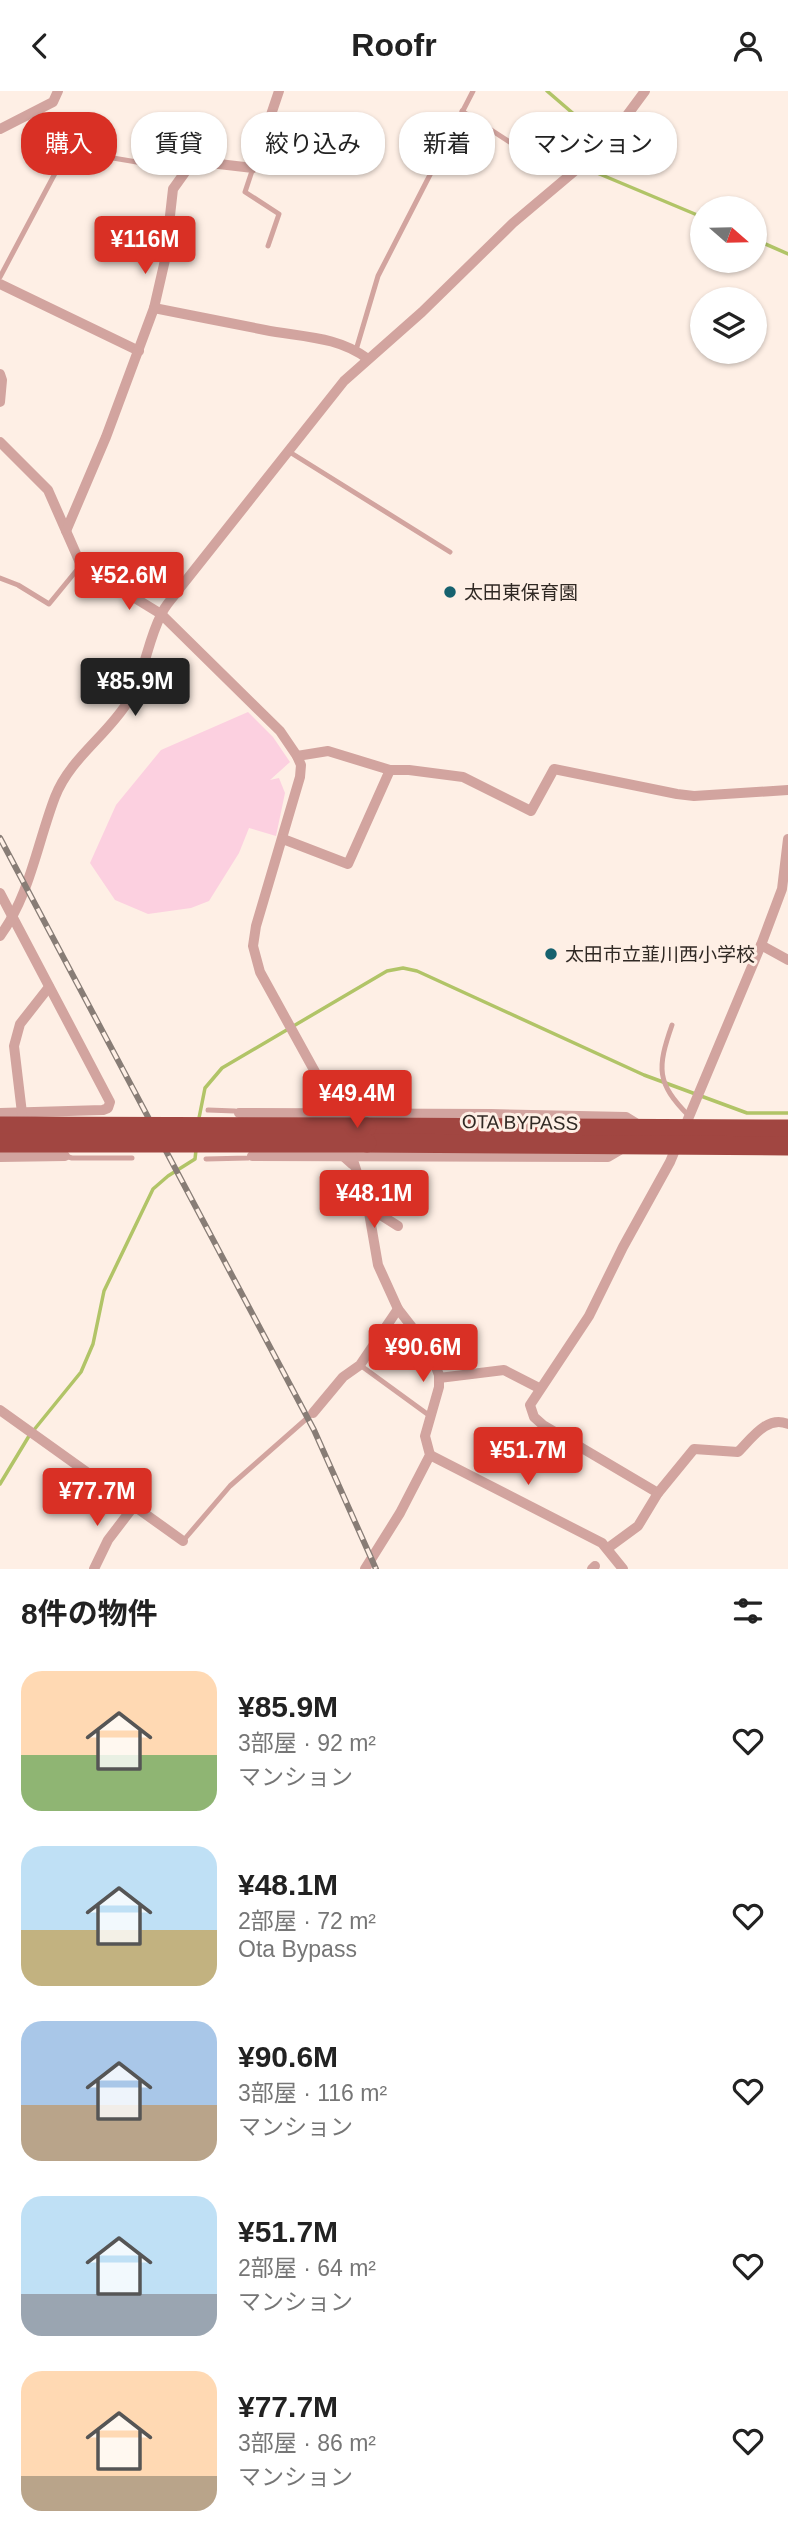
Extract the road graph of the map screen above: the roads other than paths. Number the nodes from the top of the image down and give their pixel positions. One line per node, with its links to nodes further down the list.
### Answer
1 (58, 91): 8 (street)
2 (279, 91): 6 (street)
3 (473, 91): 5 (lane)
4 (645, 91): 7 (street)
5 (462, 111): 9 (lane); 18 (lane)
6 (272, 112)
7 (629, 112)
8 (0, 129)
9 (509, 142)
10 (54, 175): 15 (lane)
11 (184, 175): 17 (street)
12 (251, 175): 14 (lane)
13 (570, 175): 20 (street)
14 (268, 246)
15 (0, 277)
16 (0, 284): 19 (street)
17 (154, 308): 18 (street); 19 (street)
18 (356, 350): 20 (street)
19 (139, 351): 25 (street)
20 (368, 359): 24 (street)
21 (0, 374): 22 (street)
22 (0, 402)
23 (0, 442): 25 (street)
24 (288, 451): 26 (lane); 29 (street)
25 (66, 531): 27 (street)
26 (450, 552)
27 (80, 565): 28 (lane); 29 (street)
28 (0, 578)
29 (161, 614): 30 (street); 36 (street)
30 (297, 756): 31 (street); 33 (street)
31 (390, 770): 32 (street); 33 (street)
32 (788, 790)
33 (283, 839): 46 (street)
34 (788, 839): 38 (street)
35 (0, 893): 36 (street)
36 (13, 918): 37 (street); 40 (street)
37 (0, 936)
38 (761, 945): 39 (street); 50 (street)
39 (788, 960)
40 (49, 987): 44 (street); 44 (street)
41 (672, 1025): 50 (lane)
42 (208, 1111): 45 (lane)
43 (0, 1113): 44 (street)
44 (22, 1113)
45 (239, 1113): 46 (street)
46 (338, 1115): 48 (street); 59 (street)
47 (0, 1126): 51 (highway, OTA BYPASS, bridge)
48 (644, 1129): 50 (highway, OTA BYPASS); 51 (highway, OTA BYPASS)
49 (788, 1129): 50 (highway, OTA BYPASS)
50 (683, 1130): 53 (highway, OTA BYPASS); 54 (highway, OTA BYPASS); 66 (street)
51 (367, 1135): 52 (highway, OTA BYPASS, bridge); 53 (highway, OTA BYPASS)
52 (0, 1143)
53 (628, 1145): 59 (street)
54 (788, 1146)
55 (65, 1156): 57 (street); 58 (lane)
56 (252, 1156): 59 (street); 60 (lane)
57 (0, 1157)
58 (132, 1158)
59 (349, 1158): 61 (street)
60 (206, 1159)
61 (368, 1207): 62 (street); 63 (street)
62 (398, 1226)
63 (398, 1309): 64 (street); 65 (street)
64 (360, 1365): 68 (street); 69 (lane)
65 (439, 1378): 66 (street); 69 (street)
66 (539, 1388): 72 (street)
67 (0, 1410): 73 (street)
68 (313, 1413): 74 (lane)
69 (430, 1416): 71 (street)
70 (788, 1424): 72 (street)
71 (430, 1455): 75 (street); 77 (street)
72 (658, 1493): 75 (street)
73 (134, 1506): 74 (street); 76 (street)
74 (183, 1541)
75 (608, 1548): 78 (street)
76 (94, 1569)
77 (365, 1569)
78 (623, 1569)

